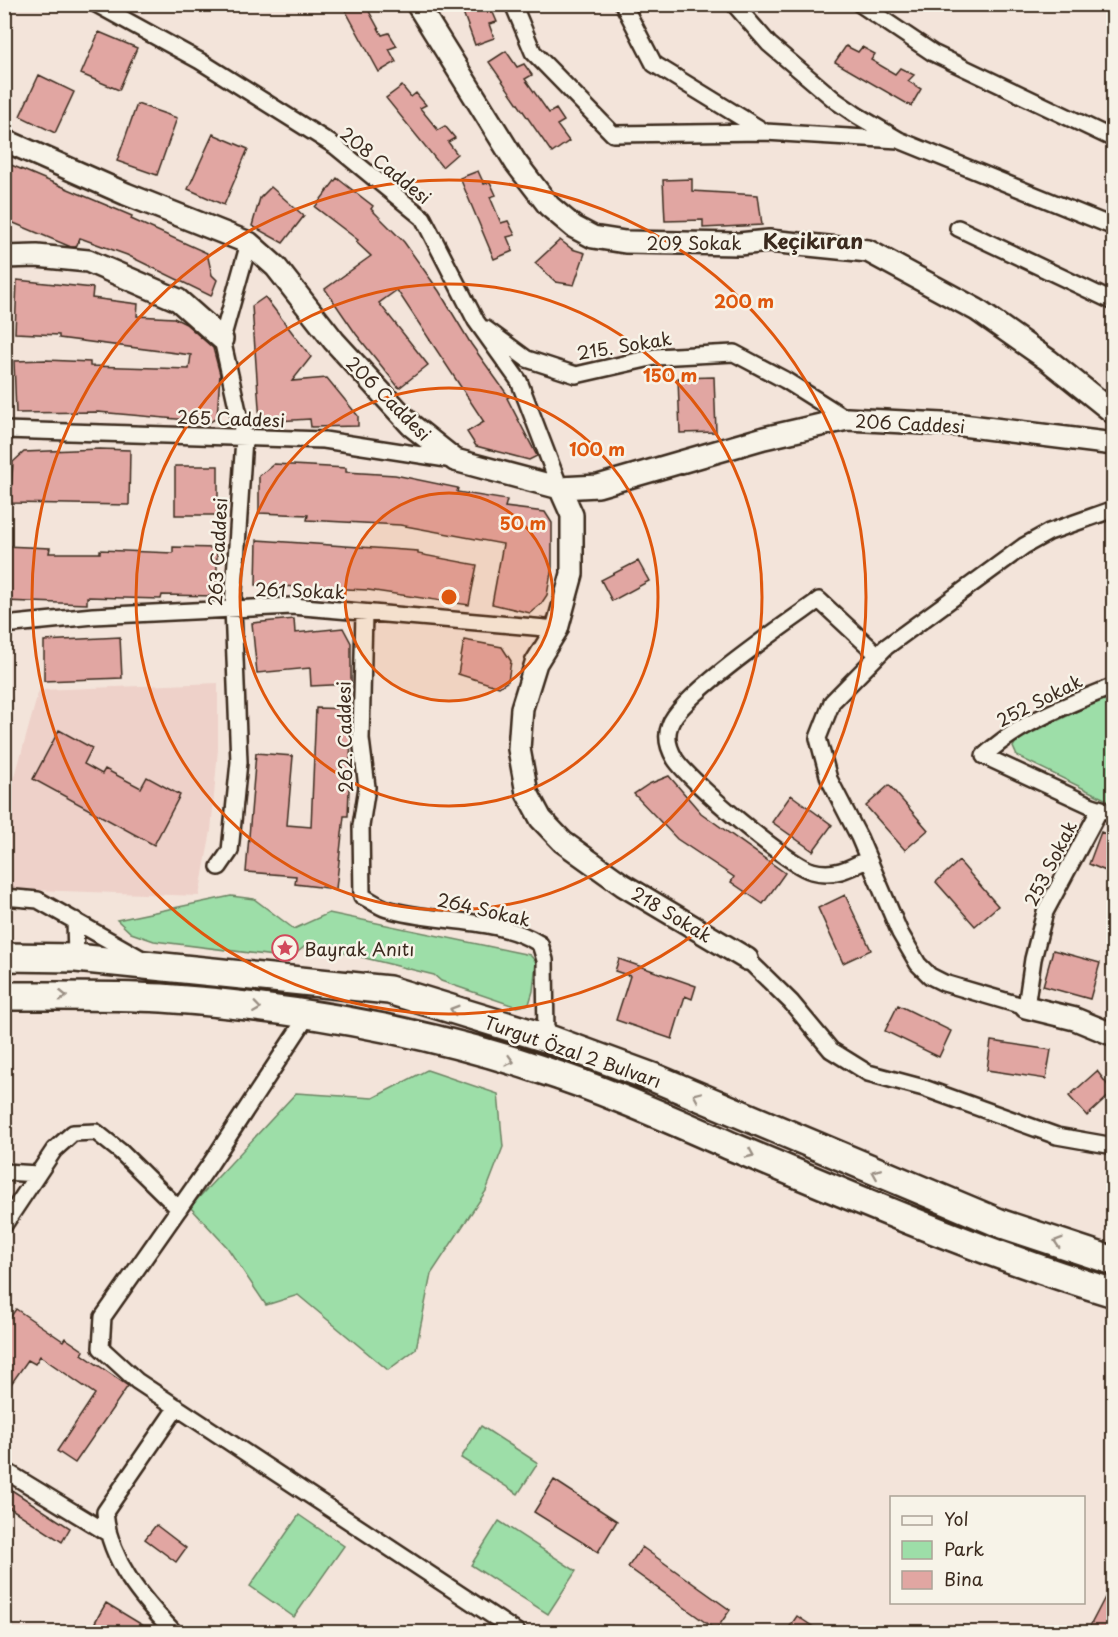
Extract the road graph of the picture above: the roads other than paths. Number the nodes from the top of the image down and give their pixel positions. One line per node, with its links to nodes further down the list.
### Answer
1 (96, 4): 16 (street, 208 Caddesi)
2 (417, 4): 18 (street, 209 Sokak)
3 (513, 4): 7 (street)
4 (623, 4): 7 (street)
5 (734, 4): 10 (street)
6 (860, 4): 8 (street)
7 (765, 132): 10 (street)
8 (1113, 139)
9 (4, 140): 13 (street, 206 Caddesi)
10 (899, 140): 11 (street)
11 (1113, 227)
12 (958, 228): 15 (street)
13 (249, 243): 17 (street, 263 Caddesi); 23 (street, 206 Caddesi)
14 (4, 257): 17 (street)
15 (1113, 302)
16 (476, 321): 19 (street, 215. Sokak); 24 (street, 208 Caddesi)
17 (222, 339): 21 (street, 263 Caddesi)
18 (1113, 413)
19 (848, 419): 22 (street, 206 Caddesi); 24 (street, 206 Caddesi)
20 (4, 430): 21 (street, 265 Caddesi)
21 (244, 438): 23 (street, 265 Caddesi); 26 (street, 263 Caddesi)
22 (1113, 444)
23 (455, 460): 24 (street, 206 Caddesi)
24 (560, 488): 29 (street, 218 Sokak)
25 (1113, 509): 30 (street)
26 (233, 608): 27 (street, 261 Sokak); 28 (street, 261 Sokak); 34 (street, 263 Caddesi)
27 (364, 613): 29 (street, 261 Sokak); 35 (street, 262. Caddesi)
28 (4, 625)
29 (557, 629): 40 (street, 218 Sokak)
30 (878, 655): 33 (street); 33 (street)
31 (1113, 686): 32 (street, 252 Sokak)
32 (1107, 811): 43 (street, 253 Sokak)
33 (868, 859): 43 (street)
34 (219, 867)
35 (362, 896): 46 (street, 264 Sokak)
36 (4, 897): 37 (street)
37 (75, 920): 39 (street); 41 (street)
38 (4, 957): 39 (highway, Turgut Özal 2 Bulvarı)
39 (76, 958): 41 (highway, Turgut Özal 2 Bulvarı)
40 (747, 959): 47 (street, 218 Sokak)
41 (155, 967): 46 (highway, Turgut Özal 2 Bulvarı, one-way to 41)
42 (4, 996): 44 (highway, Turgut Özal 2 Bulvarı, one-way to 44)
43 (1026, 1007): 45 (street)
44 (308, 1015): 50 (street); 53 (highway, Turgut Özal 2 Bulvarı, one-way to 53)
45 (1113, 1035)
46 (546, 1038): 52 (highway, Turgut Özal 2 Bulvarı, one-way to 46)
47 (1113, 1146)
48 (4, 1172): 49 (street)
49 (38, 1174): 50 (street); 51 (street)
50 (179, 1209): 54 (street)
51 (5, 1224)
52 (1113, 1261)
53 (1113, 1293)
54 (177, 1407): 56 (street); 58 (street)
55 (4, 1470): 56 (street)
56 (106, 1532): 57 (street)
57 (174, 1632)
58 (518, 1632)

